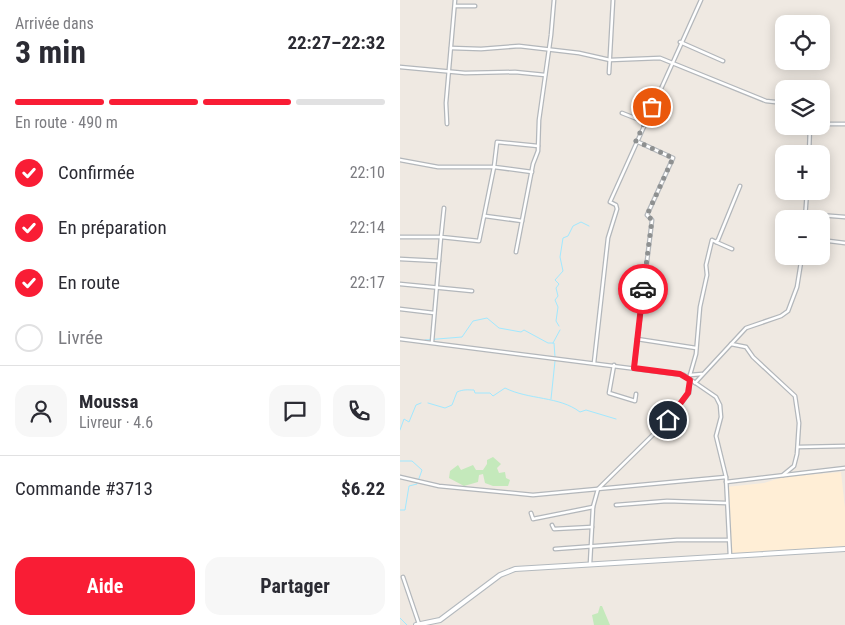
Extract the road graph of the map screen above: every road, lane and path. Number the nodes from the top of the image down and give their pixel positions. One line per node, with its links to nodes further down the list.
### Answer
1 (455, 0): 5 (street)
2 (554, 0): 9 (street)
3 (613, 0): 10 (street)
4 (701, 0): 7 (street)
5 (454, 6): 6 (street); 8 (street)
6 (474, 6)
7 (680, 42): 11 (street); 12 (street)
8 (451, 48): 9 (street); 14 (street)
9 (549, 49): 10 (street); 16 (street)
10 (610, 60): 12 (street); 15 (street)
11 (723, 61)
12 (672, 63): 17 (street); 19 (street)
13 (400, 67): 14 (street)
14 (449, 71): 16 (street); 20 (street)
15 (610, 73)
16 (545, 75): 24 (street)
17 (775, 102)
18 (622, 113): 19 (street)
19 (645, 122): 23 (street)
20 (447, 124)
21 (830, 124): 22 (street)
22 (845, 124)
23 (636, 141): 50 (street); 54 (street)
24 (538, 146): 26 (street); 27 (street)
25 (400, 160): 26 (street)
26 (494, 167): 27 (street); 30 (street)
27 (532, 172): 33 (street)
28 (740, 186): 37 (street)
29 (444, 208): 35 (street)
30 (485, 216): 33 (street); 35 (street)
31 (830, 216): 32 (street)
32 (845, 217)
33 (522, 221): 40 (street)
34 (400, 237): 35 (street)
35 (441, 238): 42 (street)
36 (830, 241): 38 (street)
37 (716, 242): 39 (street); 53 (street)
38 (845, 243)
39 (732, 249)
40 (516, 252)
41 (400, 259): 42 (street)
42 (439, 260): 45 (street)
43 (801, 265): 52 (street)
44 (400, 284): 45 (street)
45 (437, 288): 46 (street); 48 (street)
46 (472, 291)
47 (400, 309): 48 (street)
48 (434, 313): 51 (street)
49 (400, 339): 51 (street)
50 (637, 339): 53 (street); 56 (street)
51 (432, 342): 54 (street)
52 (731, 344): 57 (street); 64 (street)
53 (696, 348): 59 (street)
54 (594, 363): 55 (street)
55 (614, 366): 56 (street); 62 (street)
56 (634, 368): 58 (street)
57 (703, 374): 59 (street); 61 (street)
58 (684, 375): 59 (street); 60 (street)
59 (690, 375)
60 (690, 380): 61 (street); 70 (street)
61 (695, 383): 68 (street)
62 (636, 394)
63 (845, 446): 64 (street)
64 (798, 447): 66 (street)
65 (845, 468): 66 (street)
66 (783, 475): 69 (street)
67 (400, 477): 70 (street)
68 (726, 477): 69 (street); 70 (street)
69 (726, 482): 71 (street)
70 (598, 489): 73 (street)
71 (726, 503): 72 (street); 77 (street)
72 (616, 505)
73 (593, 507): 74 (street); 76 (street)
74 (531, 513)
75 (552, 525): 76 (street)
76 (592, 527): 78 (street)
77 (728, 540): 78 (street); 81 (street)
78 (591, 545): 79 (street); 82 (street)
79 (555, 548)
80 (845, 549): 81 (street)
81 (730, 556): 82 (street)
82 (590, 565): 84 (street)
83 (403, 577): 84 (street)
84 (418, 625)

